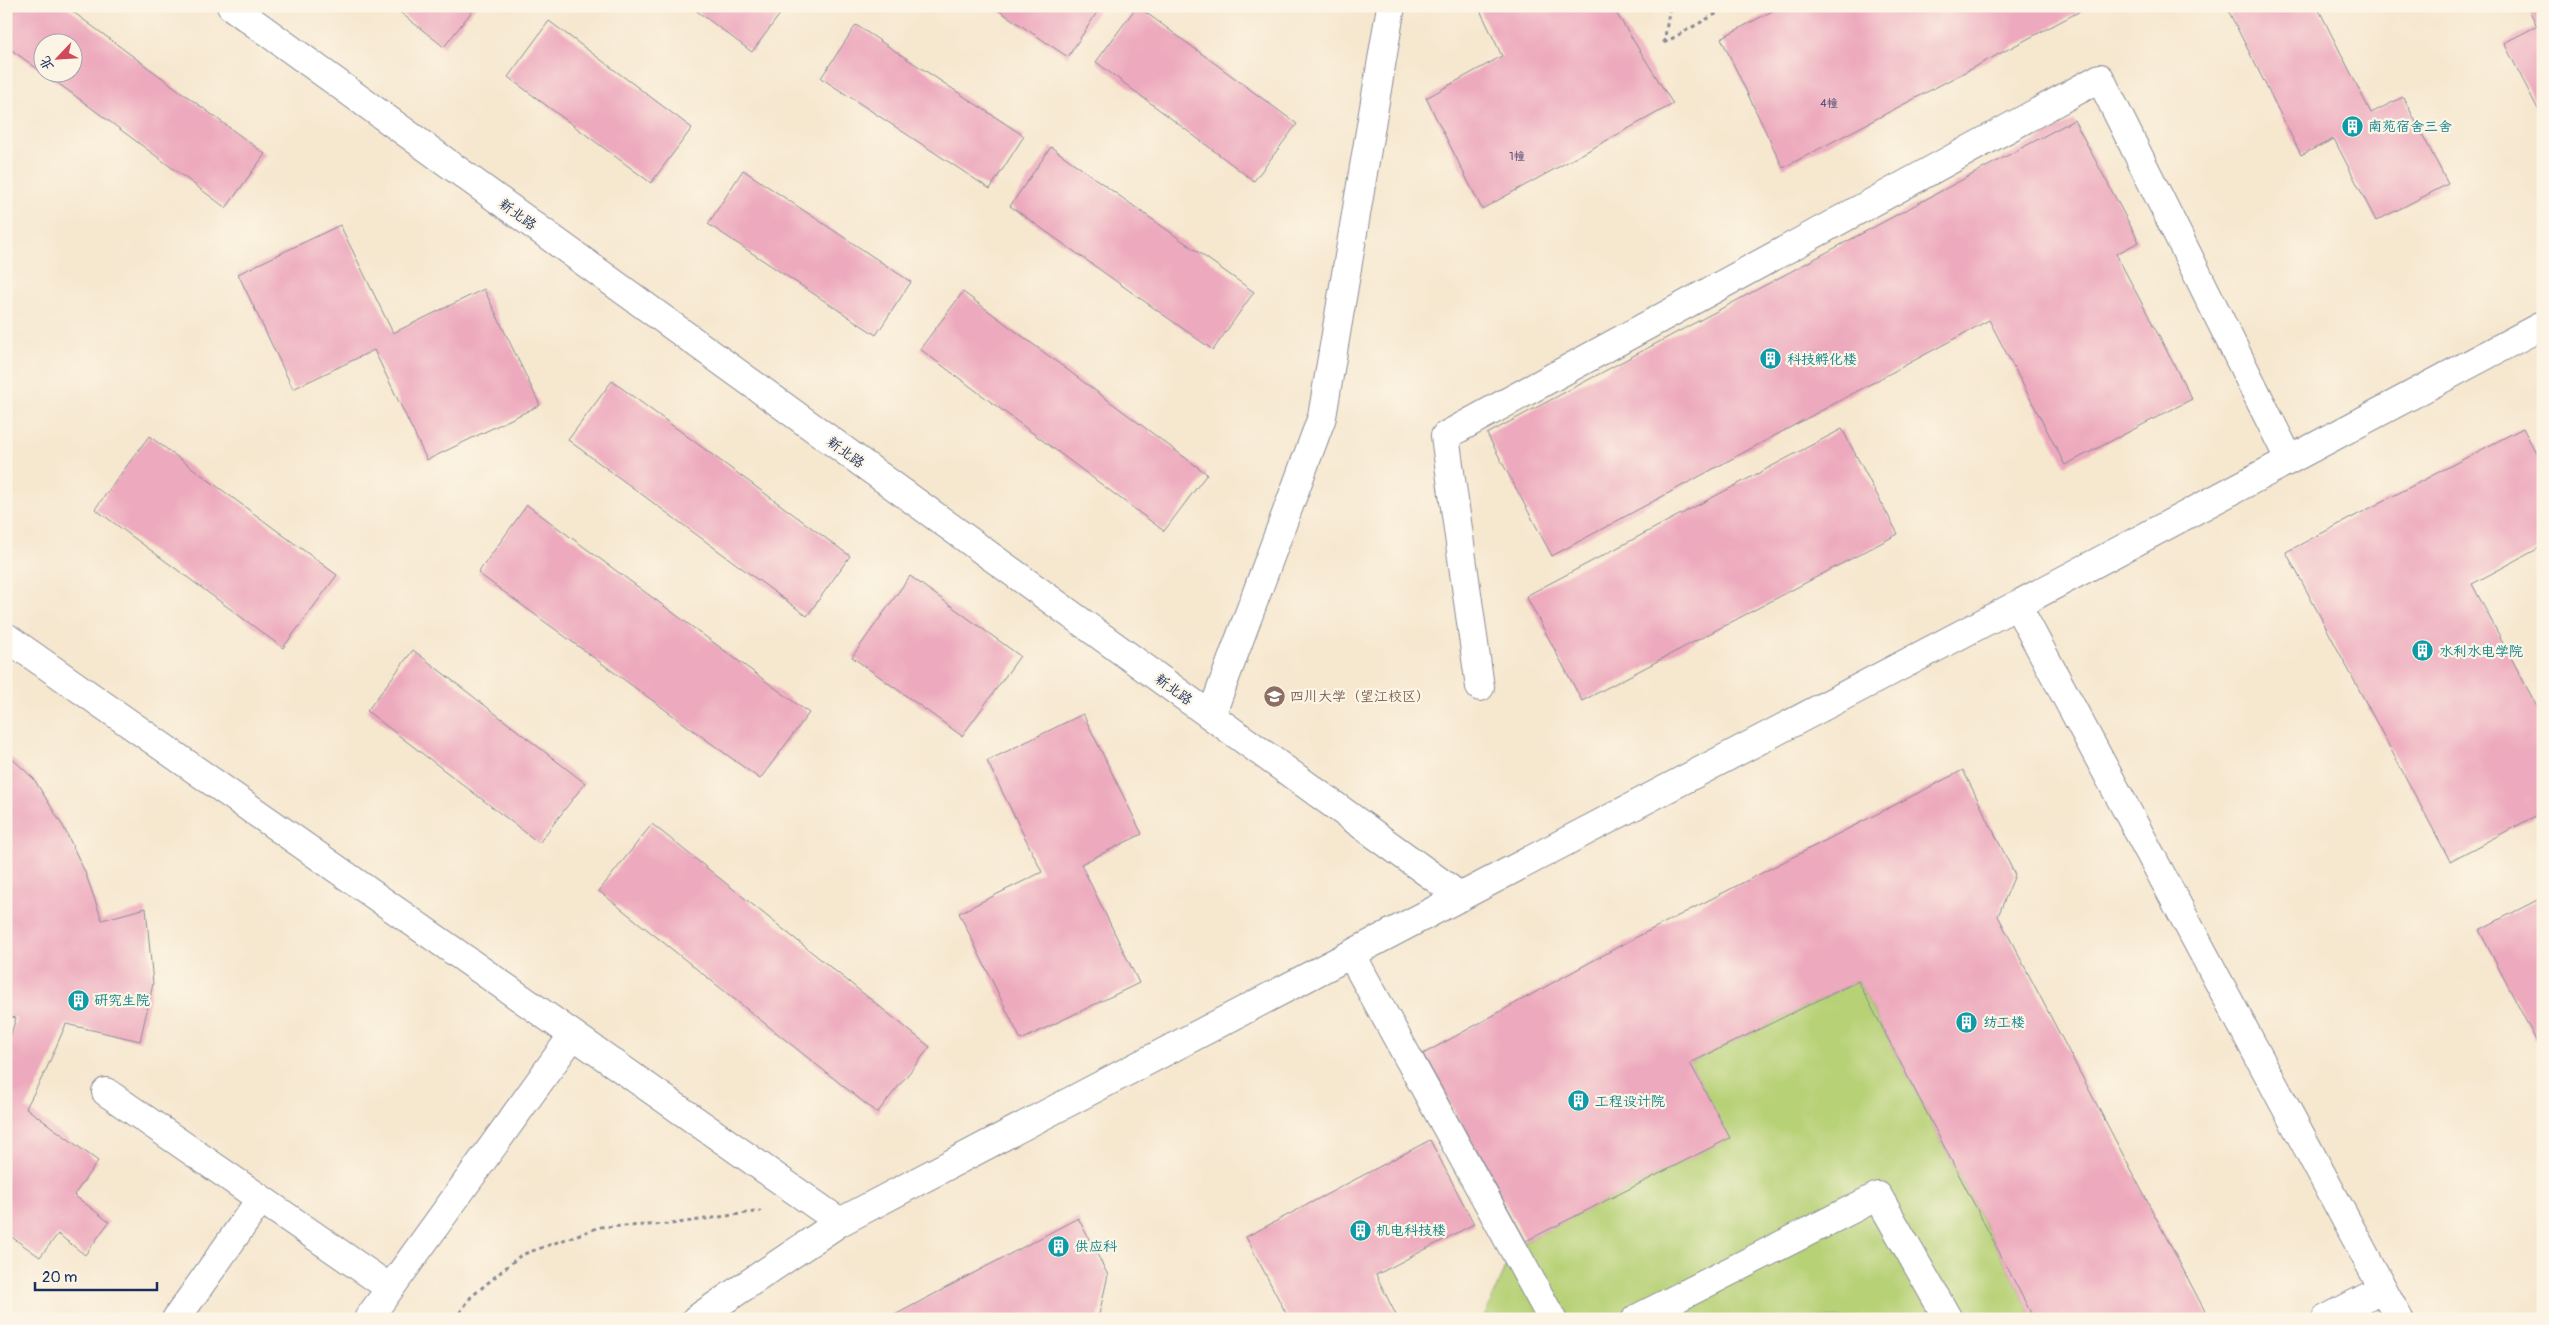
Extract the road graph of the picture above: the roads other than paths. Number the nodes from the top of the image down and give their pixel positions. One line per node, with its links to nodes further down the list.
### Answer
1 (231, 6): 8 (street, 新北路)
2 (1391, 6): 8 (street)
3 (2543, 325): 4 (street)
4 (2289, 460): 5 (street); 7 (street)
5 (2017, 605): 9 (street); 16 (street)
6 (6, 637): 11 (street)
7 (1480, 687)
8 (1211, 716): 9 (street, 新北路)
9 (1461, 897): 10 (street)
10 (1352, 954): 14 (street); 20 (street)
11 (573, 1035): 14 (street); 15 (street)
12 (106, 1092): 13 (street)
13 (260, 1200): 15 (street); 17 (street)
14 (840, 1222): 19 (street)
15 (390, 1288): 18 (street)
16 (2383, 1289): 23 (street); 24 (street)
17 (176, 1319)
18 (368, 1319)
19 (696, 1319)
20 (1552, 1319)
21 (1636, 1319): 22 (street)
22 (1948, 1319)
23 (2326, 1319)
24 (2399, 1319)

